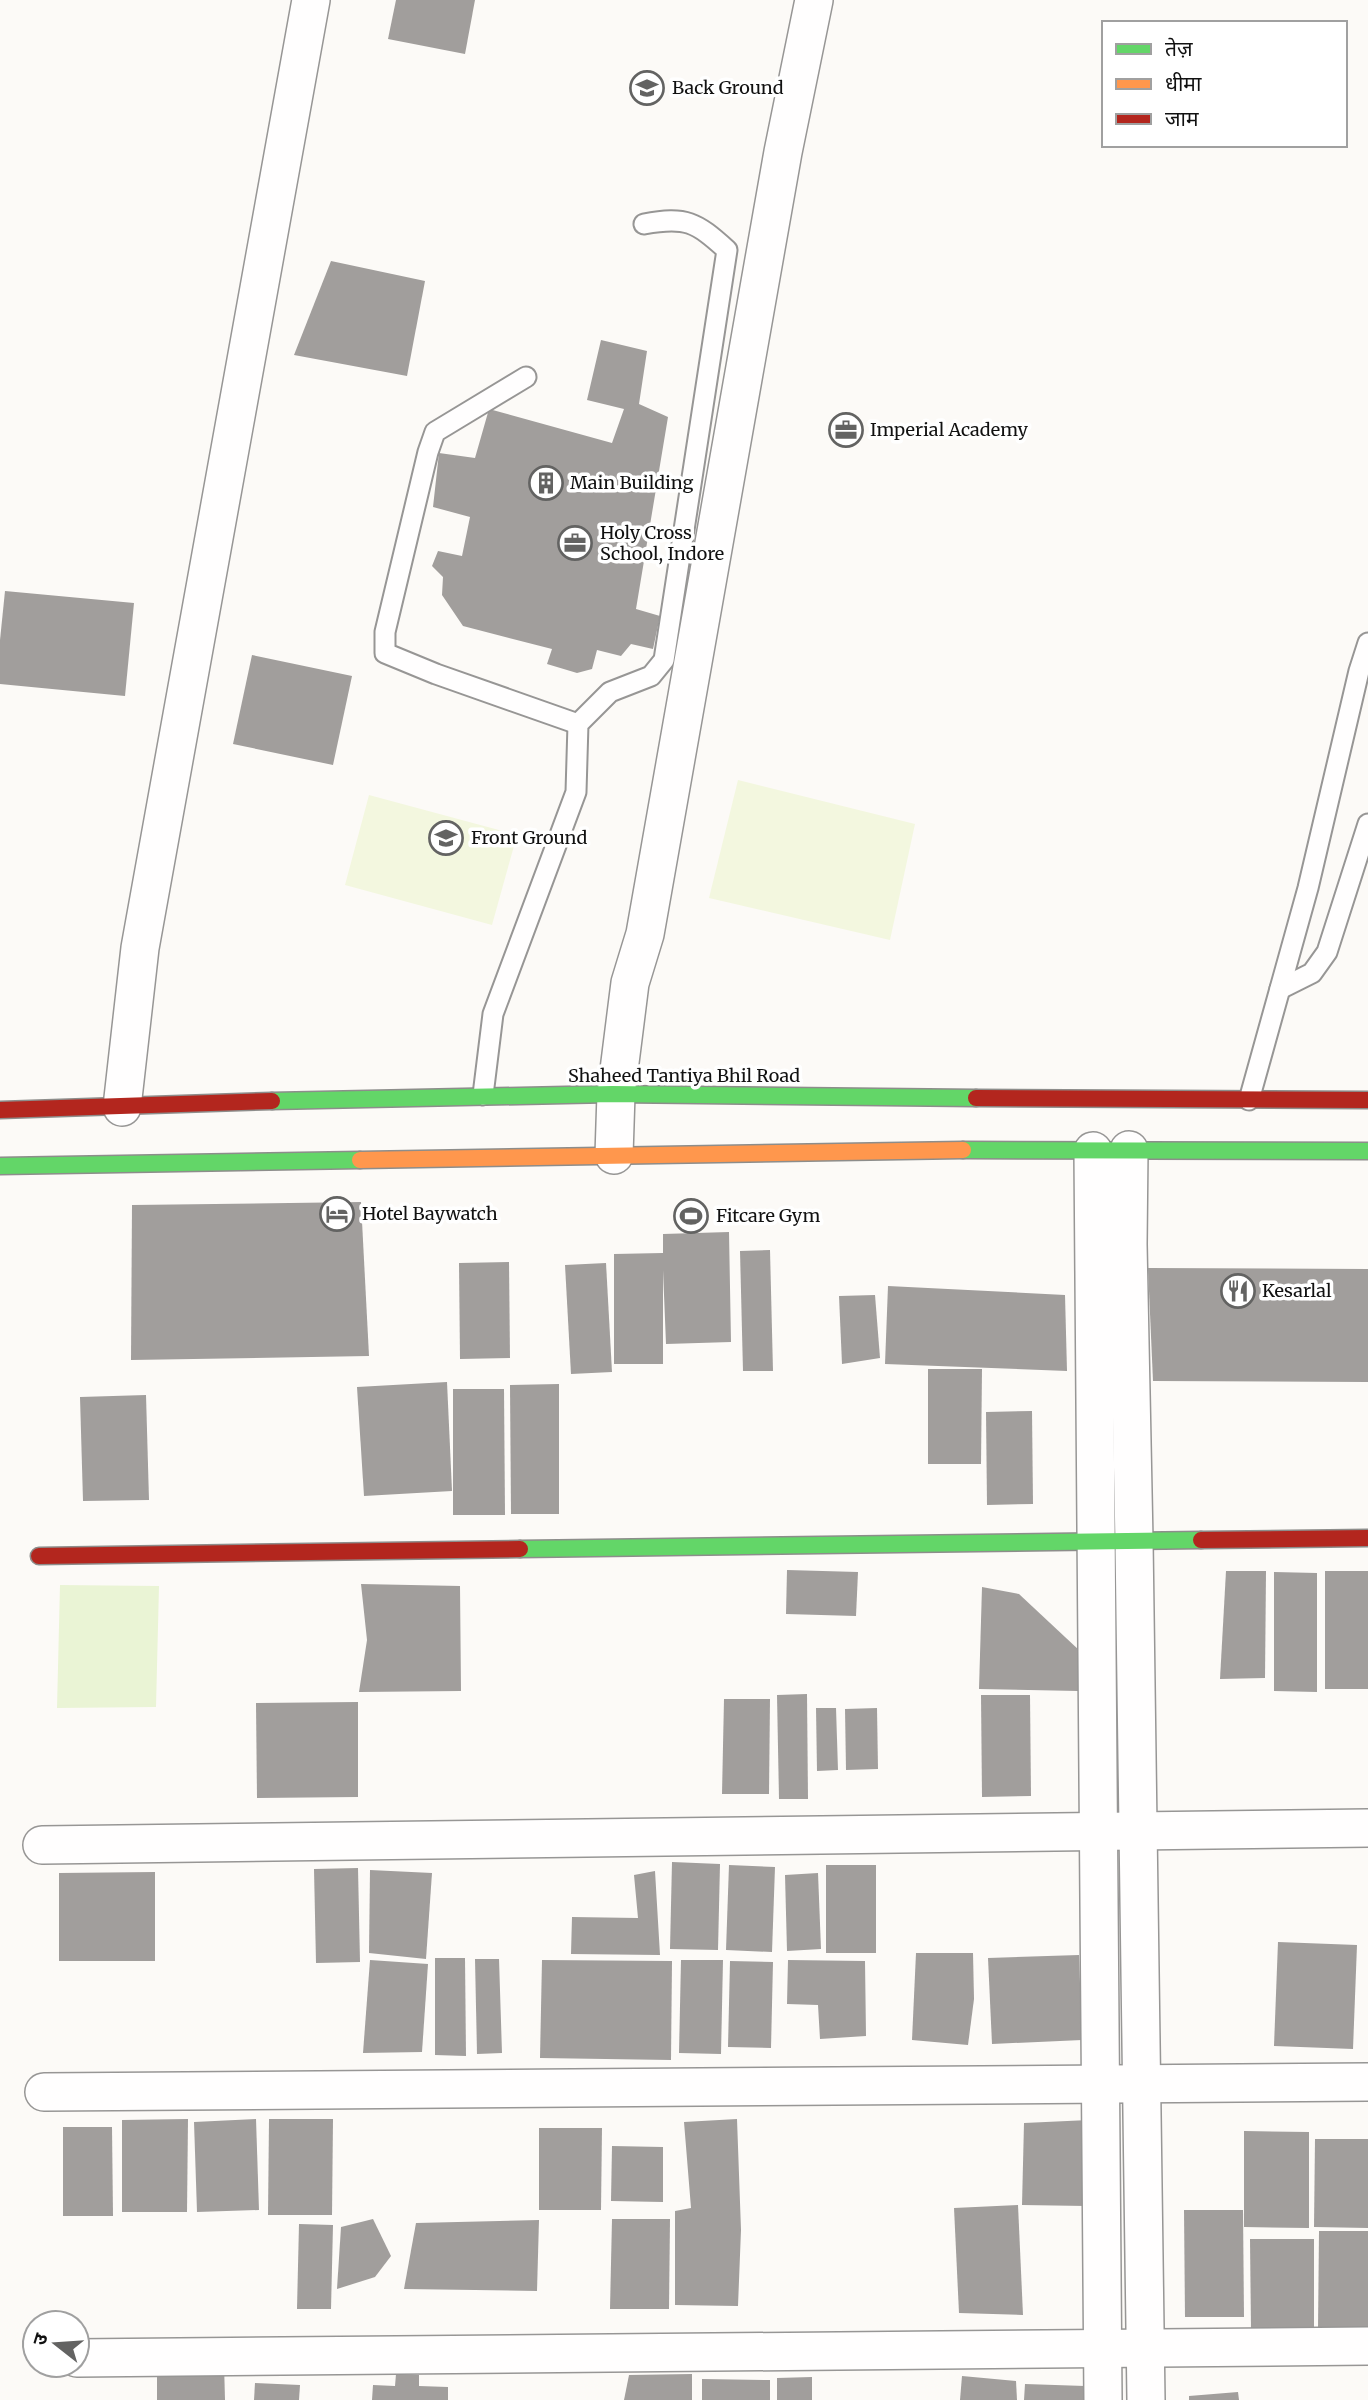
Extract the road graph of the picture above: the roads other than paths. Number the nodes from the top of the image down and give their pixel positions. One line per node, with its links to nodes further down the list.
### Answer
1 (311, 0): 13 (street)
2 (814, 0): 9 (street)
3 (644, 223): 6 (lane)
4 (526, 377): 6 (lane)
5 (1368, 643): 8 (lane)
6 (578, 724): 10 (lane)
7 (1368, 824): 8 (lane)
8 (1280, 989): 11 (lane)
9 (616, 1094): 10 (main road, Shaheed Tantiya Bhil Road); 11 (main road, Shaheed Tantiya Bhil Road); 18 (street)
10 (483, 1095): 13 (main road, Shaheed Tantiya Bhil Road)
11 (1249, 1100): 12 (main road, Shaheed Tantiya Bhil Road)
12 (1368, 1100)
13 (122, 1107): 14 (main road, Shaheed Tantiya Bhil Road)
14 (0, 1110)
15 (1129, 1150): 16 (main road); 17 (main road); 22 (street)
16 (1093, 1151): 18 (main road); 21 (street)
17 (1368, 1151)
18 (614, 1155): 19 (main road)
19 (0, 1166)
20 (1368, 1538): 22 (main road)
21 (1095, 1542): 22 (main road); 23 (main road); 26 (street)
22 (1134, 1542): 25 (street)
23 (39, 1556)
24 (1368, 1828): 25 (street)
25 (1138, 1831): 26 (street); 30 (street)
26 (1098, 1832): 27 (street); 29 (street)
27 (42, 1846)
28 (1368, 2082): 30 (street)
29 (1099, 2084): 30 (street); 31 (street); 33 (street)
30 (1141, 2084): 34 (street)
31 (44, 2092)
32 (1368, 2346): 34 (street)
33 (1102, 2348): 34 (street); 35 (street); 36 (street)
34 (1145, 2348): 37 (street)
35 (91, 2358)
36 (1103, 2400)
37 (1146, 2400)

